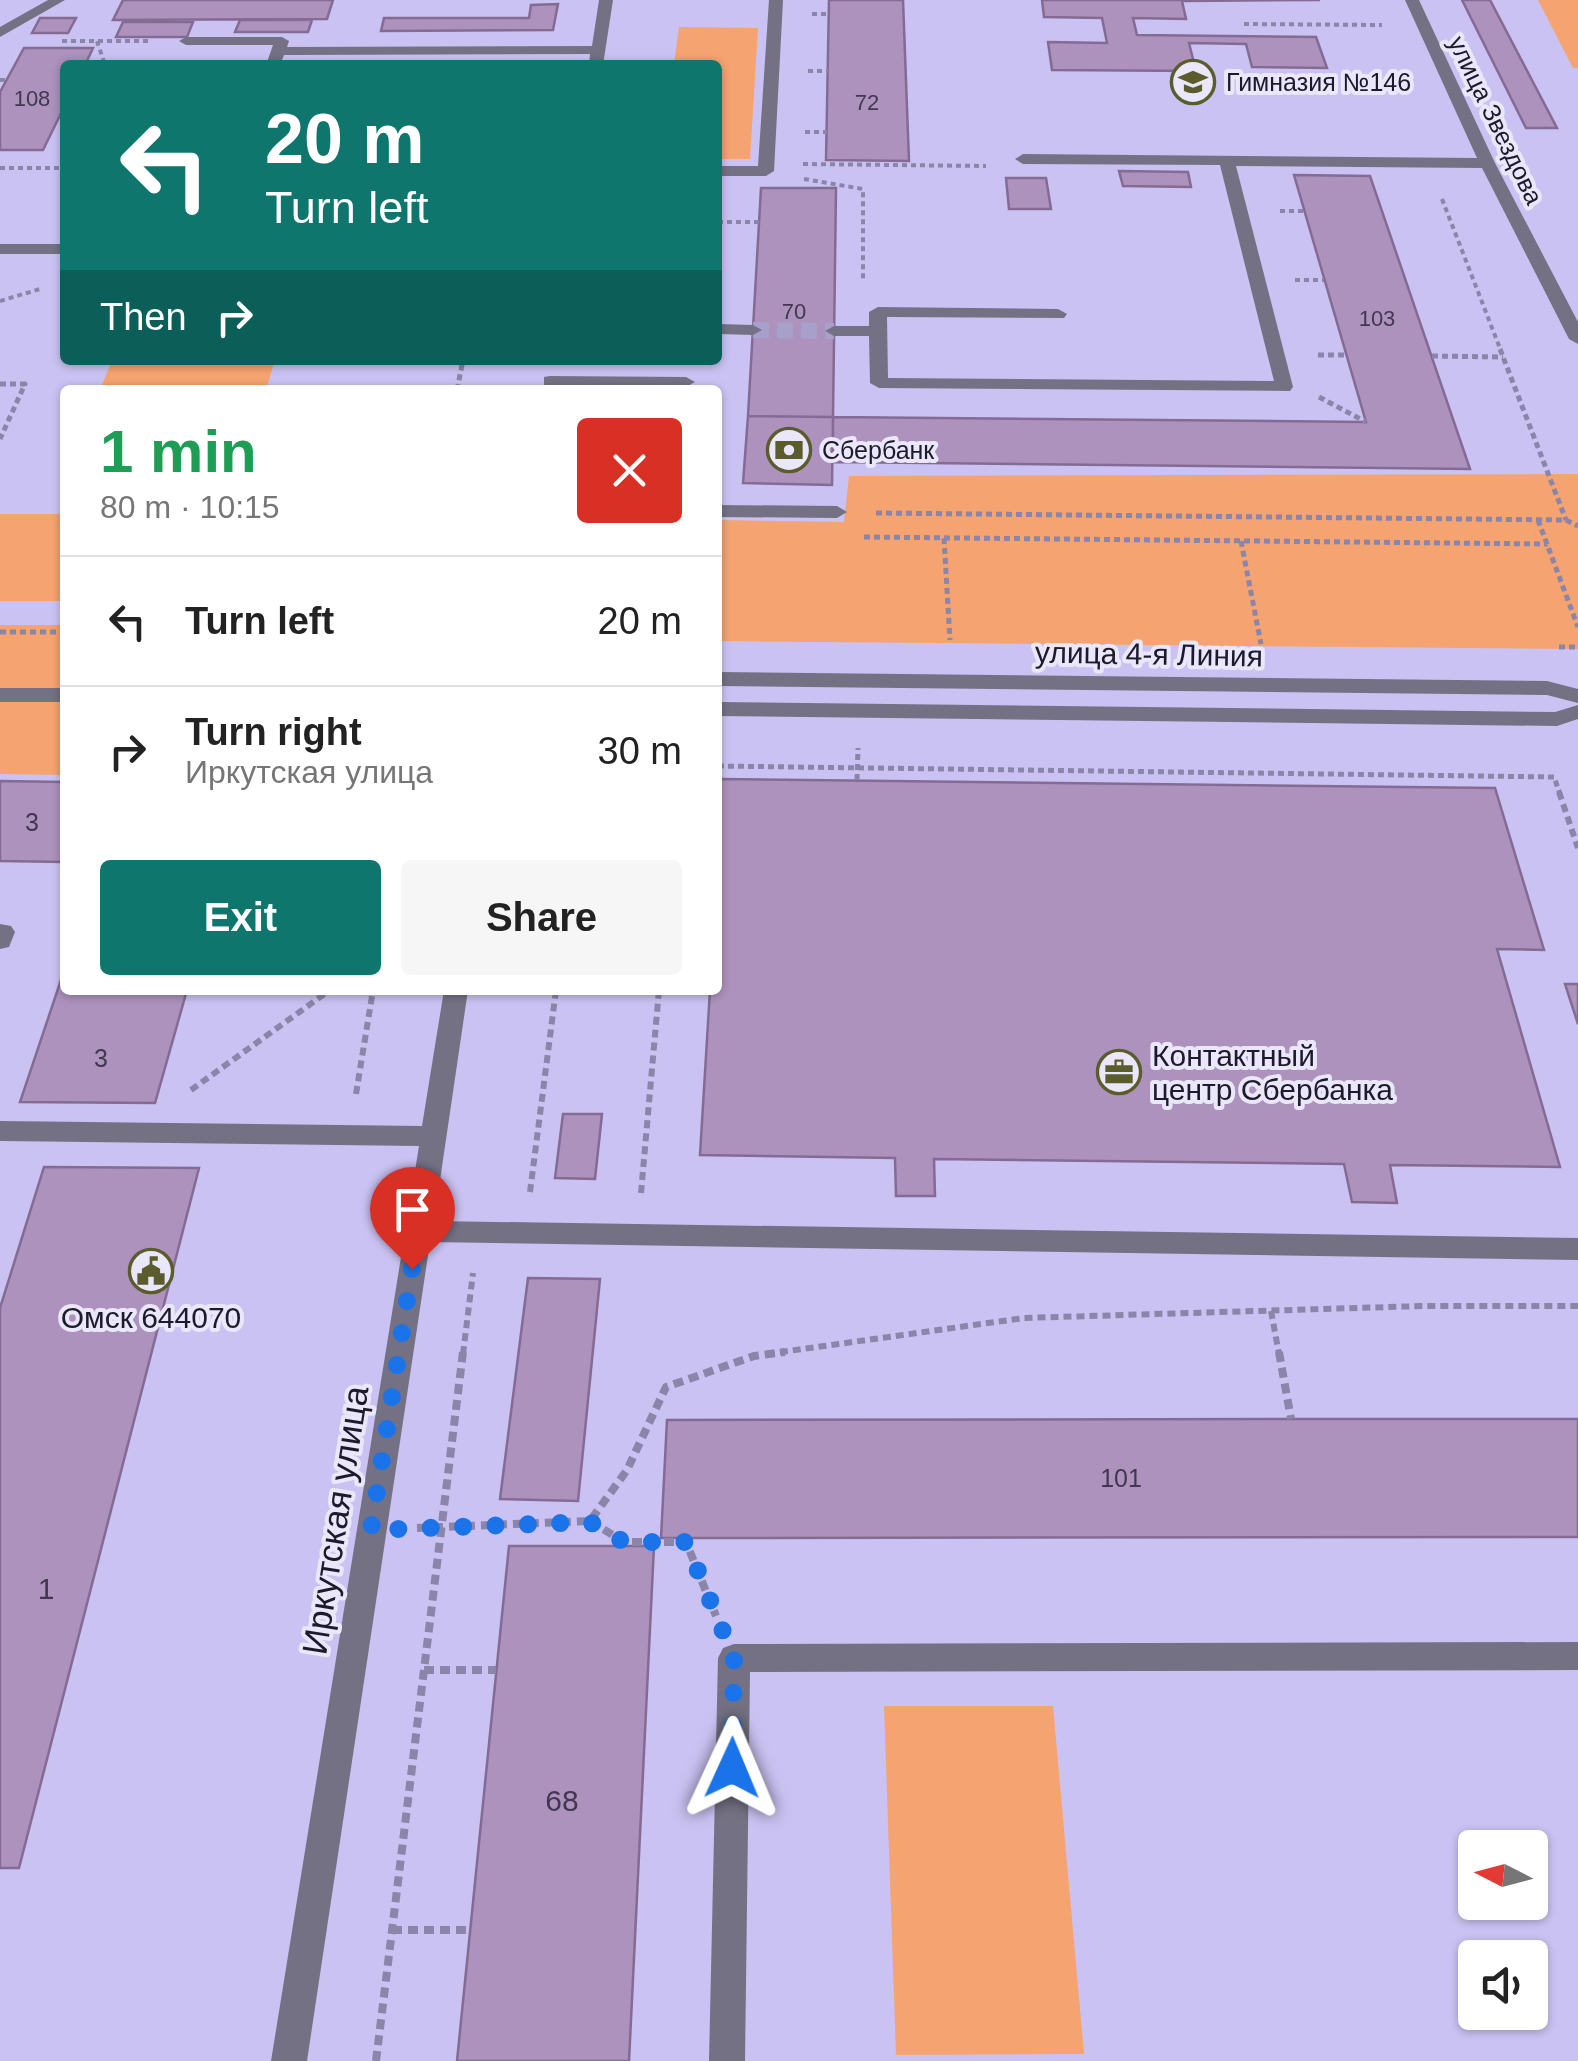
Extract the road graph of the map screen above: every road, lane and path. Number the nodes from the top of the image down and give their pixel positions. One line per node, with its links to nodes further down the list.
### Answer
1 (58, 0): 7 (street)
2 (606, 0): 12 (street)
3 (776, 0): 20 (street)
4 (1412, 0): 19 (street, улица Звездова)
5 (1244, 24): 6 (path)
6 (1391, 25)
7 (0, 33)
8 (58, 41): 9 (path)
9 (97, 41): 10 (path); 13 (path)
10 (186, 41): 11 (street)
11 (275, 58): 12 (street)
12 (598, 58)
13 (103, 60)
14 (807, 132): 15 (path)
15 (826, 132)
16 (1023, 159): 17 (street); 20 (path)
17 (1226, 160): 18 (street); 33 (street)
18 (1428, 162): 19 (street); 36 (path)
19 (1487, 163): 34 (street, улица Звездова)
20 (767, 164): 23 (street)
21 (0, 168): 22 (path)
22 (60, 168)
23 (722, 171)
24 (815, 179): 33 (path)
25 (722, 222): 26 (path)
26 (759, 222)
27 (0, 249): 28 (street)
28 (60, 250)
29 (1058, 314): 33 (street)
30 (722, 330): 31 (street)
31 (753, 330)
32 (834, 331): 33 (street)
33 (871, 331)
34 (1578, 339)
35 (1432, 356): 36 (path)
36 (1503, 357): 44 (path)
37 (0, 384): 40 (path)
38 (1318, 396): 39 (path)
39 (1366, 422)
40 (0, 439)
41 (722, 511): 42 (street)
42 (836, 512): 43 (path)
43 (1538, 520): 44 (path); 49 (path)
44 (1566, 520): 45 (path)
45 (1578, 526)
46 (850, 537): 47 (path)
47 (944, 538): 48 (path); 54 (path)
48 (1240, 541): 49 (path); 55 (path)
49 (1548, 544): 50 (path)
50 (1576, 617): 51 (path)
51 (1578, 627)
52 (0, 632): 53 (path)
53 (60, 632)
54 (950, 640)
55 (1262, 644)
56 (722, 678): 59 (street, улица 4-я Линия)
57 (0, 695): 58 (street)
58 (60, 695)
59 (1578, 696)
60 (722, 708): 61 (street, улица 4-я Линия)
61 (1578, 712)
62 (858, 748): 64 (path)
63 (722, 766): 64 (path)
64 (858, 768): 65 (path); 66 (path)
65 (857, 780)
66 (1578, 848)
67 (0, 932): 68 (street)
68 (0, 941)
69 (323, 995): 75 (path)
70 (372, 995): 76 (path)
71 (455, 995): 77 (street, Иркутская улица)
72 (555, 995): 80 (path)
73 (658, 995): 81 (path)
74 (0, 1131): 75 (street)
75 (133, 1132): 76 (street)
76 (350, 1135): 77 (street)
77 (432, 1136): 78 (street, Иркутская улица)
78 (418, 1231): 79 (street); 88 (street, Иркутская улица)
79 (478, 1232): 80 (street); 87 (path)
80 (524, 1233): 81 (street)
81 (638, 1234): 82 (street)
82 (1578, 1249)
83 (1578, 1306): 84 (path)
84 (1271, 1311): 85 (path); 86 (path)
85 (1291, 1419)
86 (590, 1522): 87 (path); 90 (path)
87 (442, 1527): 88 (path); 91 (path)
88 (371, 1530): 95 (street, Иркутская улица)
89 (1578, 1656): 90 (street)
90 (734, 1658): 97 (street)
91 (424, 1670): 92 (path); 93 (path)
92 (496, 1670)
93 (392, 1930): 94 (path); 96 (path)
94 (470, 1930)
95 (289, 2061)
96 (376, 2061)
97 (727, 2061)

